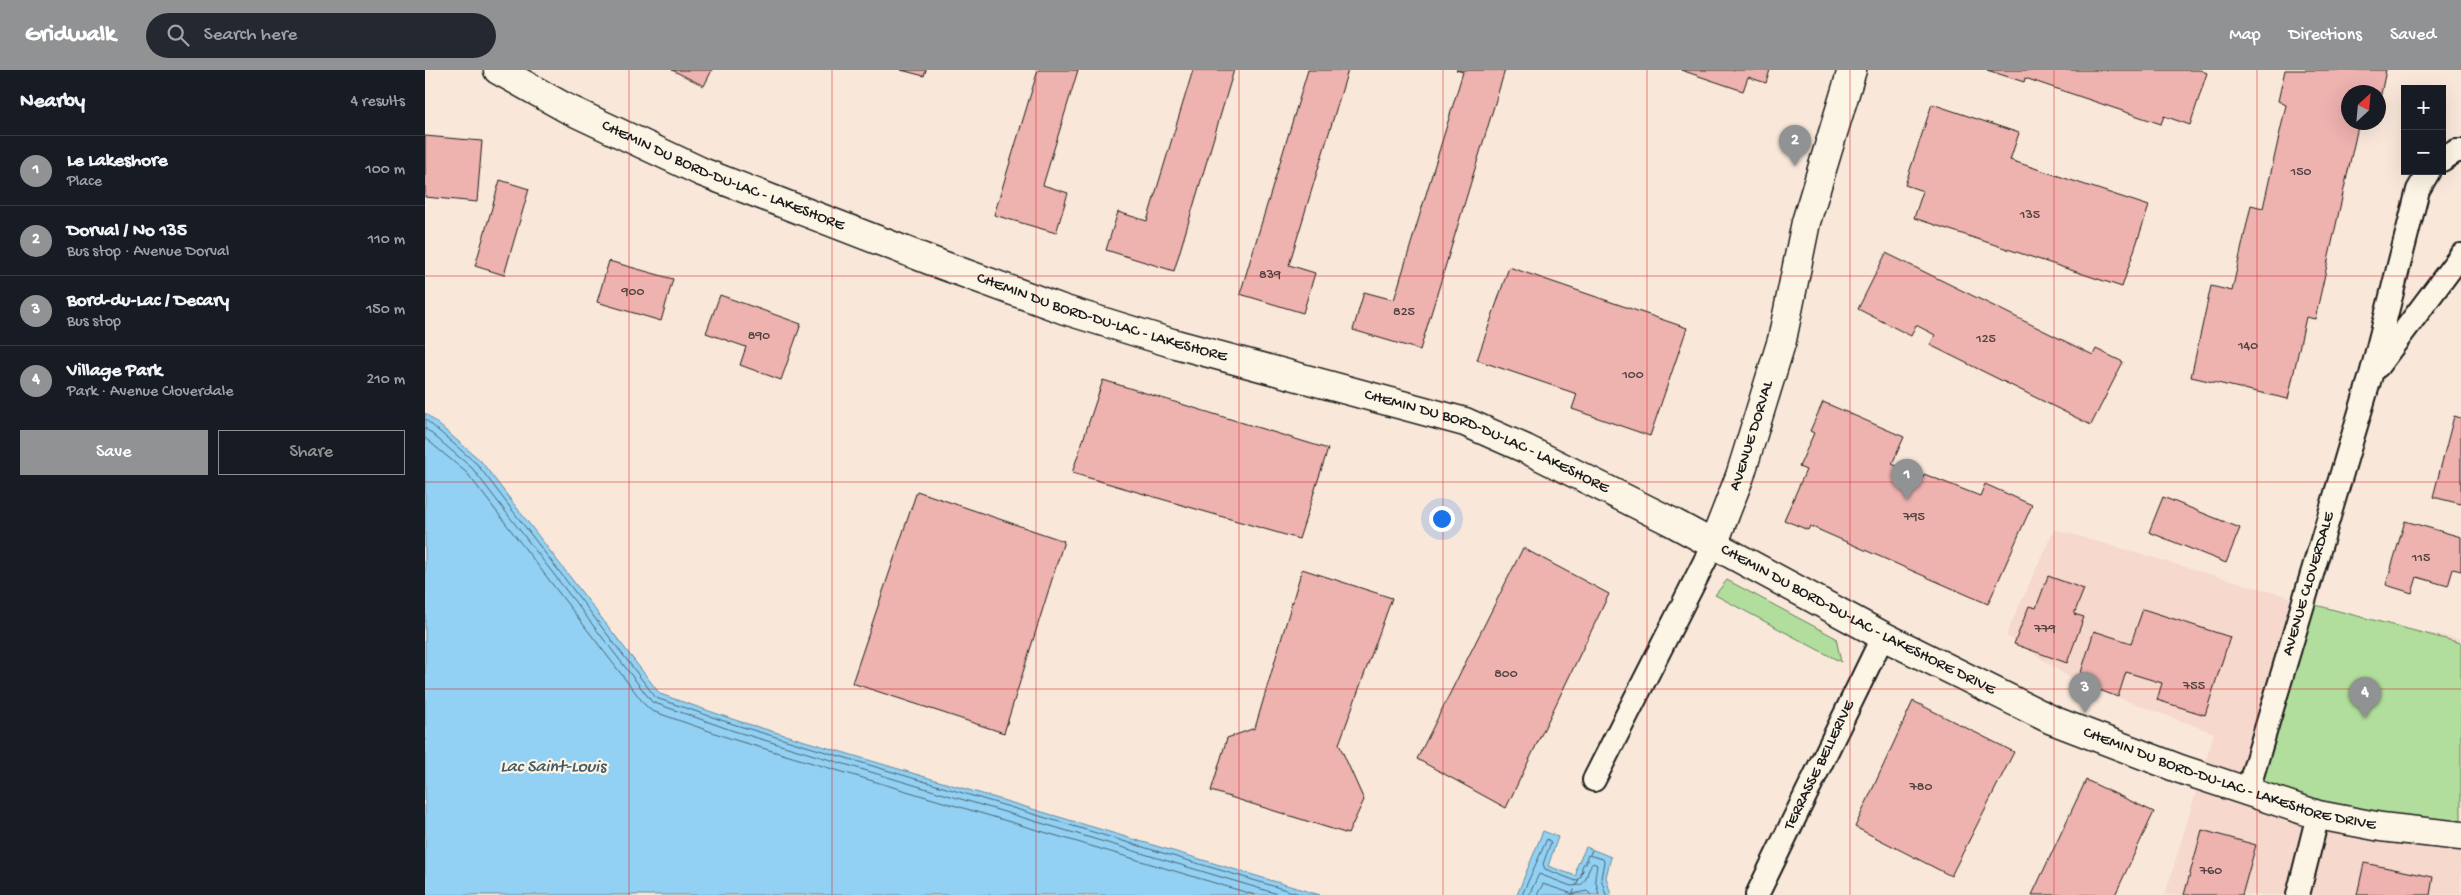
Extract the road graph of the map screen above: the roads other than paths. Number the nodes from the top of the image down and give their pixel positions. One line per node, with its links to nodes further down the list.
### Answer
1 (498, 70): 8 (street, CHEMIN DU BORD-DU-LAC - LAKESHORE)
2 (1852, 70): 8 (street, AVENUE DORVAL)
3 (2461, 151): 4 (street)
4 (2446, 157)
5 (2427, 175): 7 (street, AVENUE CLOVERDALE)
6 (2461, 255): 7 (street, AVENUE CLOVERDALE)
7 (2371, 375): 11 (street, AVENUE CLOVERDALE)
8 (1713, 545): 9 (street, CHEMIN DU BORD-DU-LAC - LAKESHORE DRIVE); 10 (street, AVENUE DORVAL)
9 (1883, 636): 11 (street, CHEMIN DU BORD-DU-LAC - LAKESHORE DRIVE); 14 (street, TERRASSE BELLERIVE)
10 (1593, 780)
11 (2247, 793): 12 (street, CHEMIN DU BORD-DU-LAC - LAKESHORE DRIVE)
12 (2318, 815): 13 (street, CHEMIN DU BORD-DU-LAC - LAKESHORE DRIVE); 15 (street)
13 (2461, 836)
14 (1757, 895)
15 (2298, 895)

